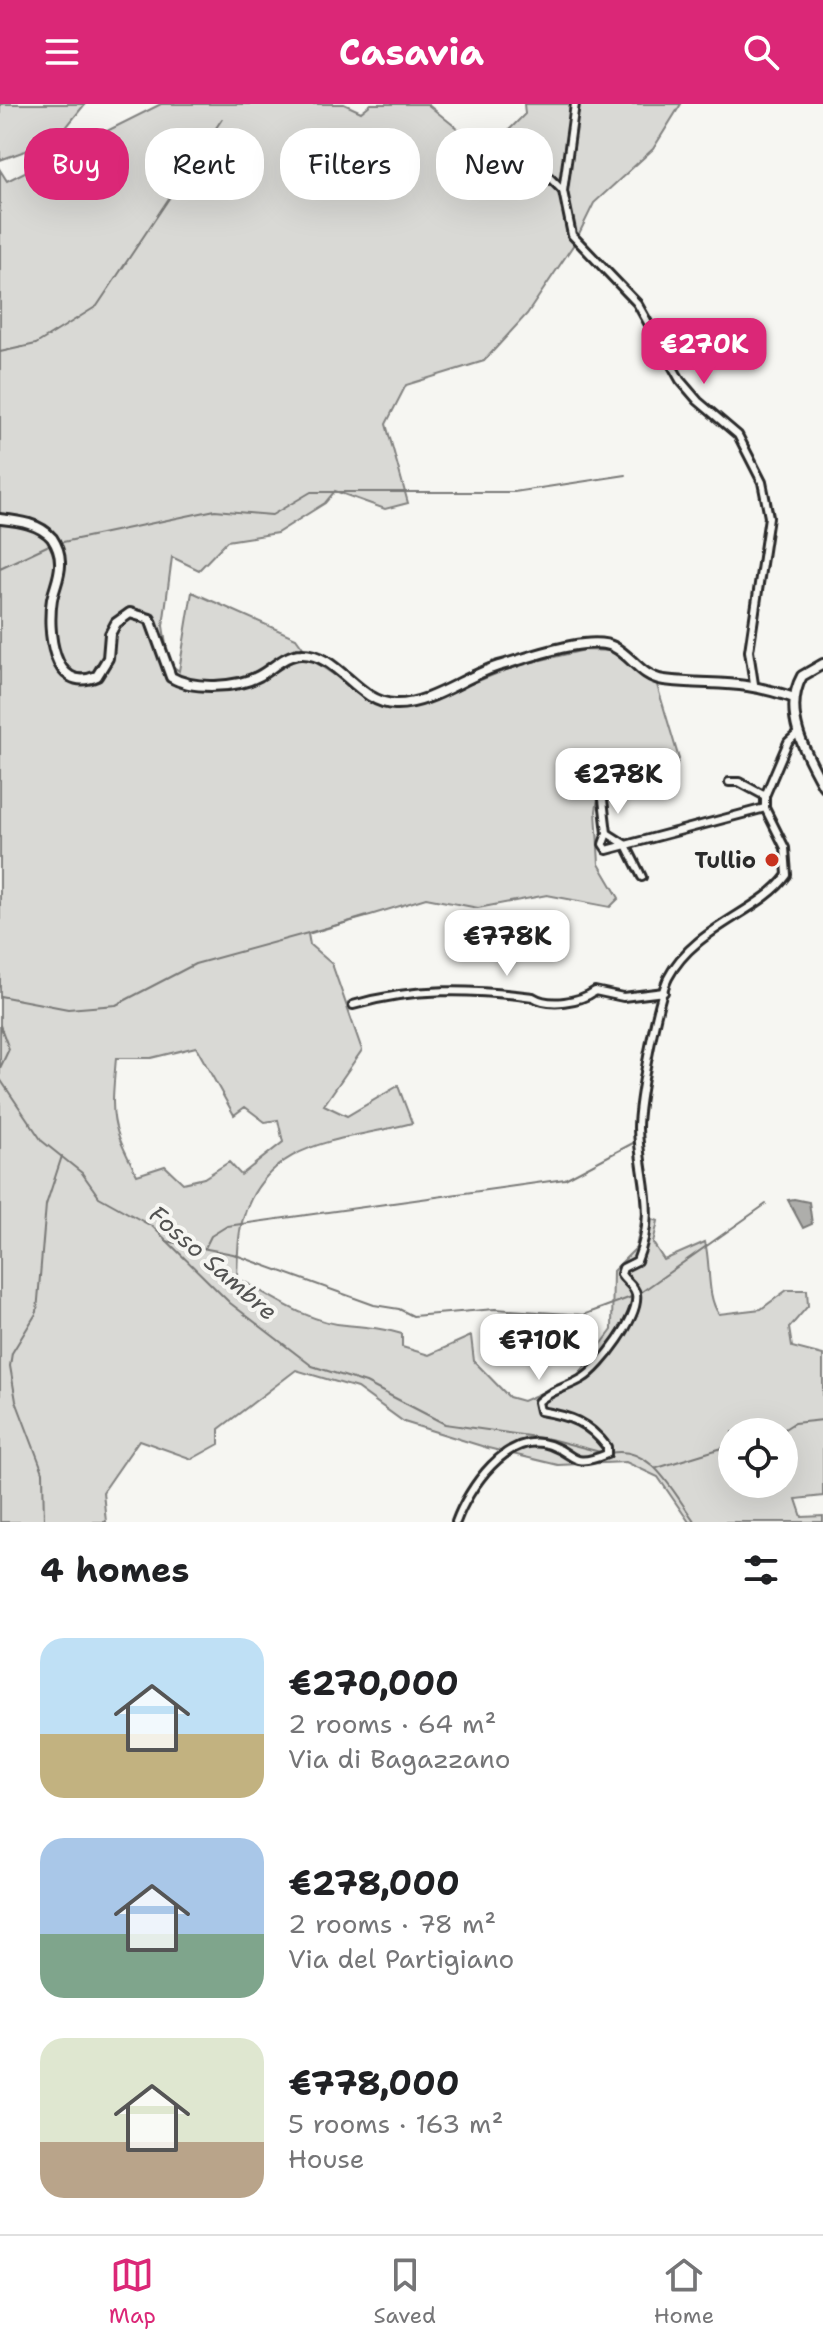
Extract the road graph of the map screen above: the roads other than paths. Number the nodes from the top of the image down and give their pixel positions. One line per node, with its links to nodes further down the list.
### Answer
1 (575, 104): 3 (street)
2 (553, 181): 3 (street)
3 (563, 191): 6 (street)
4 (0, 519): 6 (street)
5 (823, 664): 7 (street)
6 (754, 684): 7 (street)
7 (794, 698): 8 (street)
8 (798, 733): 10 (street); 12 (street)
9 (729, 782): 12 (street)
10 (823, 785)
11 (602, 791): 14 (street)
12 (765, 796): 13 (street)
13 (765, 808): 15 (street); 17 (street)
14 (607, 833): 15 (street); 15 (street)
15 (626, 845): 16 (street)
16 (642, 877)
17 (664, 992): 18 (street); 19 (street)
18 (353, 1005)
19 (456, 1522)

